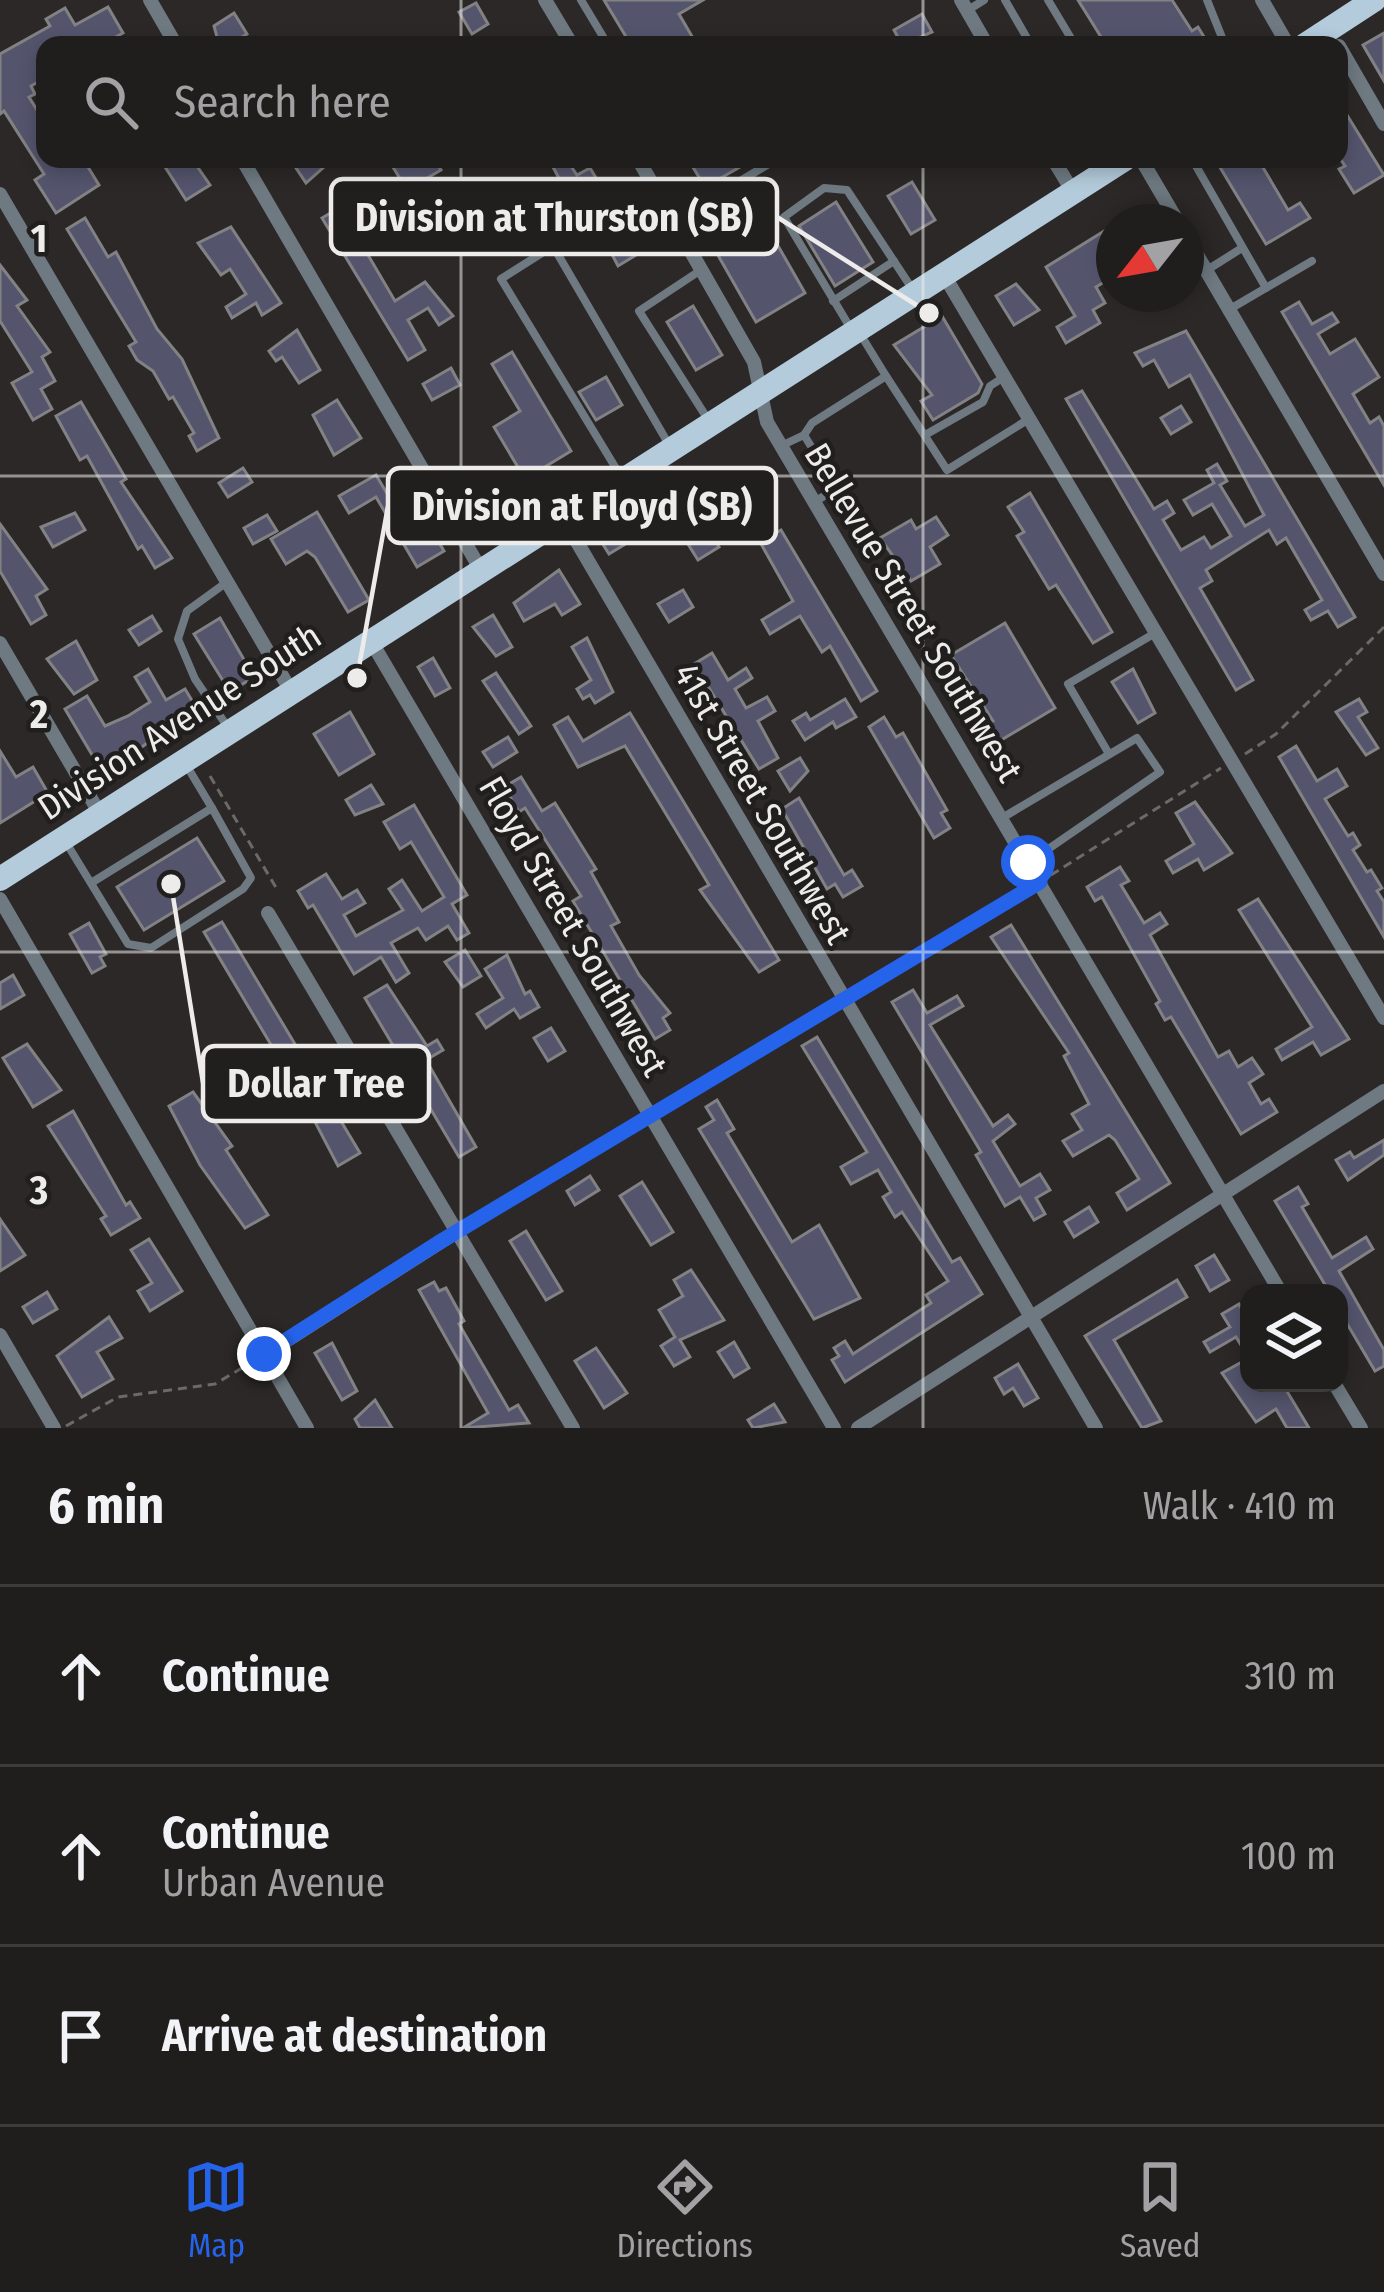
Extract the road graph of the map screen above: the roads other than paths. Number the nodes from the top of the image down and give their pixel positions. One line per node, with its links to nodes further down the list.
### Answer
1 (150, 0): 11 (street)
2 (581, 0): 13 (lane)
3 (984, 0): 10 (lane)
4 (1005, 0): 15 (lane)
5 (1048, 0): 16 (lane)
6 (1207, 0): 17 (lane)
7 (1262, 0): 18 (street)
8 (548, 1): 12 (street)
9 (1358, 4): 19 (main road)
10 (964, 5): 14 (street)
11 (171, 36)
12 (567, 36)
13 (603, 36)
14 (982, 36)
15 (1026, 36)
16 (1070, 36)
17 (1221, 36)
18 (1283, 36)
19 (1338, 36)
20 (1348, 61): 21 (street)
21 (1382, 115)
22 (247, 168): 59 (street)
23 (645, 168): 32 (street, Bellevue Street Southwest)
24 (762, 168): 32 (lane)
25 (1058, 168): 29 (street)
26 (1111, 168): 29 (main road, Division Avenue South)
27 (1146, 168): 31 (street)
28 (1197, 168): 33 (lane)
29 (1072, 192): 39 (main road, Division Avenue South)
30 (0, 194): 61 (street)
31 (1167, 204)
32 (674, 221): 37 (street, Bellevue Street Southwest)
33 (1241, 248): 38 (lane); 40 (lane)
34 (894, 261): 41 (lane); 42 (lane); 42 (lane)
35 (1312, 261): 40 (lane)
36 (1204, 267): 38 (street)
37 (702, 270): 47 (street, Bellevue Street Southwest); 49 (lane)
38 (1206, 270): 43 (street)
39 (944, 275): 41 (main road, Division Avenue South); 46 (street)
40 (1266, 288): 43 (lane)
41 (916, 293): 44 (main road, Division Avenue South)
42 (833, 301): 44 (lane)
43 (1229, 309): 60 (street)
44 (856, 332): 45 (lane); 47 (main road, Division Avenue South)
45 (886, 376): 50 (lane); 51 (lane)
46 (1005, 376): 48 (street); 51 (lane)
47 (762, 392): 49 (main road, Division Avenue South); 52 (street, Bellevue Street Southwest)
48 (1030, 419): 51 (lane); 62 (street)
49 (711, 424): 53 (main road, Division Avenue South)
50 (804, 435): 52 (lane); 54 (lane)
51 (925, 435)
52 (781, 446): 56 (street, Bellevue Street Southwest)
53 (672, 449): 55 (main road, Division Avenue South); 55 (lane)
54 (826, 470): 56 (lane); 57 (lane)
55 (623, 480): 58 (main road, Division Avenue South)
56 (804, 483): 57 (street, Bellevue Street Southwest)
57 (815, 502): 71 (street, Bellevue Street Southwest)
58 (563, 518): 59 (main road, Division Avenue South); 83 (street, 41st Street Southwest)
59 (482, 570): 63 (main road, Division Avenue South)
60 (1384, 574)
61 (228, 582): 65 (street); 66 (lane)
62 (1156, 632): 67 (lane); 78 (street)
63 (371, 641): 65 (main road, Division Avenue South); 90 (street, Floyd Street Southwest)
64 (0, 643): 70 (street)
65 (291, 691): 66 (main road, Division Avenue South)
66 (230, 730): 68 (main road, Division Avenue South)
67 (1109, 754): 71 (lane); 73 (lane)
68 (184, 760): 69 (lane); 70 (main road, Division Avenue South)
69 (212, 808): 75 (lane); 75 (lane)
70 (100, 814): 72 (main road, Division Avenue South)
71 (1002, 818): 73 (street, Bellevue Street Southwest)
72 (64, 838): 74 (main road, Division Avenue South); 75 (lane)
73 (1028, 862): 80 (street, Bellevue Street Southwest)
74 (0, 879)
75 (91, 884)
76 (0, 899): 85 (street)
77 (268, 913): 81 (street)
78 (1384, 1018)
79 (1384, 1091): 80 (street)
80 (1223, 1194): 82 (street, Bellevue Street Southwest); 83 (street)
81 (458, 1231): 85 (street); 89 (street)
82 (1277, 1284)
83 (1031, 1318): 91 (street); 92 (street, 41st Street Southwest)
84 (2, 1343): 87 (street)
85 (264, 1354): 88 (street)
86 (1339, 1392): 93 (street)
87 (58, 1428)
88 (307, 1428)
89 (573, 1428)
90 (834, 1428)
91 (858, 1428)
92 (1096, 1428)
93 (1361, 1428)

